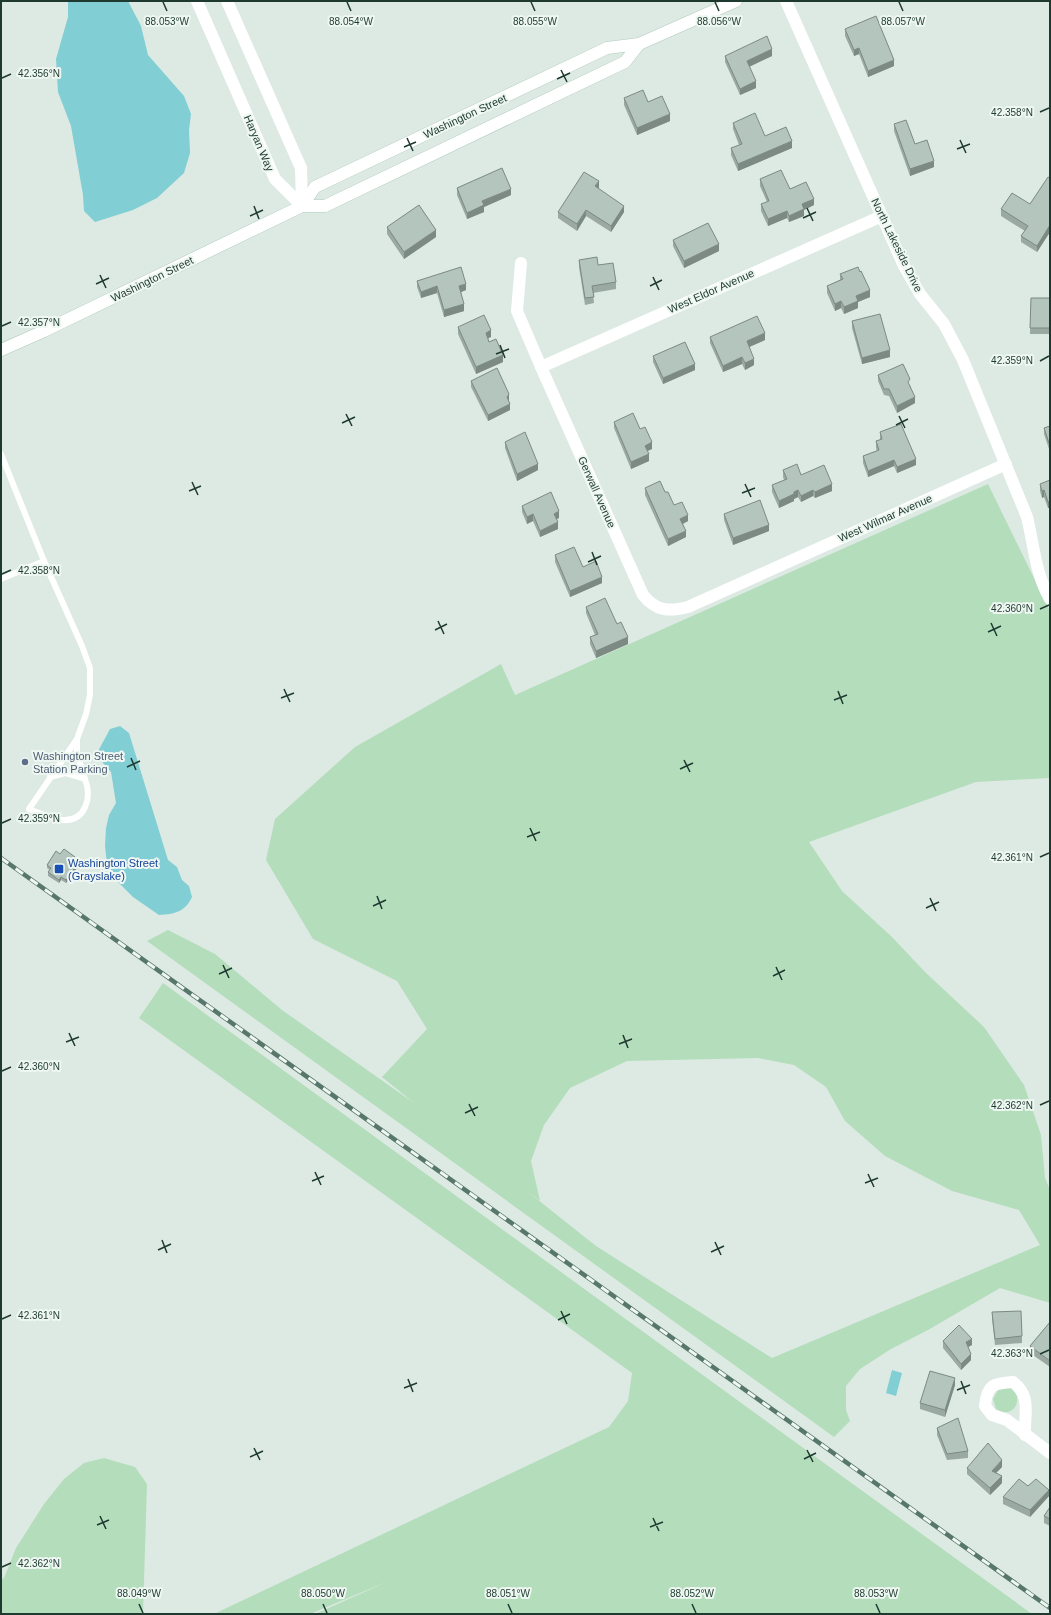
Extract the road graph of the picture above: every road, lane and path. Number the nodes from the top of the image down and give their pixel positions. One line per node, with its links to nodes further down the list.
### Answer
1 (196, 1): 6 (street, Haryan Way)
2 (227, 1): 6 (street)
3 (736, 1): 5 (street, Washington Street)
4 (786, 1): 7 (street, North Lakeside Drive)
5 (639, 44): 6 (street, Washington Street); 6 (street, Washington Street)
6 (302, 206): 9 (street, Washington Street)
7 (882, 216): 10 (street, West Eldor Avenue); 12 (street, North Lakeside Drive)
8 (521, 263): 10 (street, Gerwall Avenue)
9 (1, 350)
10 (541, 367): 14 (street, Gerwall Avenue)
11 (1, 454): 13 (lane)
12 (1006, 464): 14 (street, West Wilmar Avenue); 16 (street, North Lakeside Drive)
13 (44, 561): 15 (lane); 17 (lane)
14 (764, 573)
15 (1, 579)
16 (1050, 599)
17 (77, 739): 18 (lane); 19 (lane)
18 (50, 777): 19 (lane); 19 (lane)
19 (86, 779)
20 (1024, 1435): 20 (street); 21 (street)
21 (1050, 1453)

